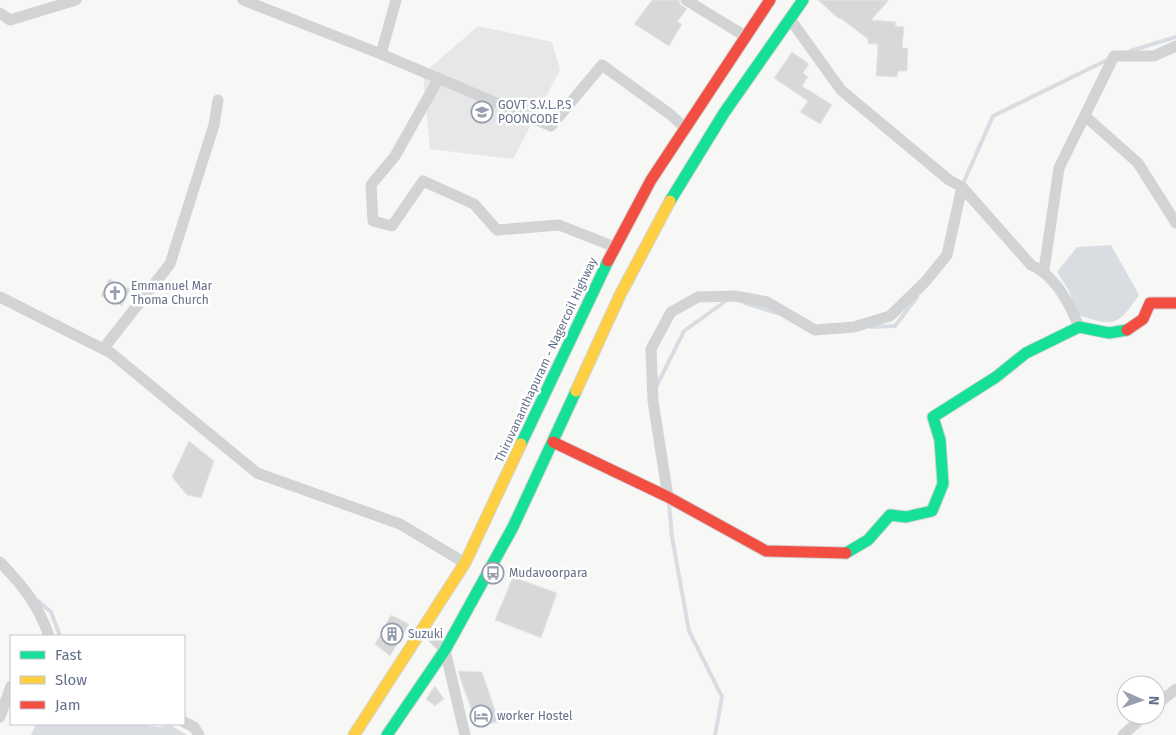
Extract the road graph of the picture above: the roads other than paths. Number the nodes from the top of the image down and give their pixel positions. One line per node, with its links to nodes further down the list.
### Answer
1 (76, 0): 7 (street)
2 (243, 0): 11 (street)
3 (396, 0): 11 (street)
4 (686, 0): 9 (street)
5 (770, 0): 9 (main road, Thiruvananthapuram - Nagercoil Highway)
6 (803, 0): 8 (main road)
7 (0, 13)
8 (790, 20): 16 (street); 24 (main road)
9 (746, 36): 15 (main road, Thiruvananthapuram - Nagercoil Highway)
10 (1176, 46): 14 (street)
11 (381, 54): 12 (street)
12 (439, 78): 15 (street); 18 (street)
13 (218, 100): 23 (street)
14 (1085, 116): 17 (street); 19 (street)
15 (686, 129): 18 (main road, Thiruvananthapuram - Nagercoil Highway)
16 (962, 187): 19 (street); 25 (street)
17 (1176, 223)
18 (615, 247): 27 (main road, Thiruvananthapuram - Nagercoil Highway)
19 (1044, 270): 22 (street)
20 (0, 297): 23 (street)
21 (1176, 303): 22 (main road)
22 (1079, 327): 25 (main road)
23 (103, 349): 27 (street)
24 (553, 442): 25 (main road); 30 (main road)
25 (668, 496)
26 (0, 562): 29 (street)
27 (465, 562): 28 (main road, Thiruvananthapuram - Nagercoil Highway)
28 (424, 628): 30 (street); 38 (main road, Thiruvananthapuram - Nagercoil Highway)
29 (49, 635)
30 (445, 650): 39 (main road); 40 (street)
31 (10, 689): 34 (street)
32 (1176, 689): 33 (street)
33 (1166, 697)
34 (0, 717)
35 (185, 722): 37 (street)
36 (1134, 725): 41 (street)
37 (199, 735)
38 (354, 735)
39 (387, 735)
40 (464, 735)
41 (1123, 735)

